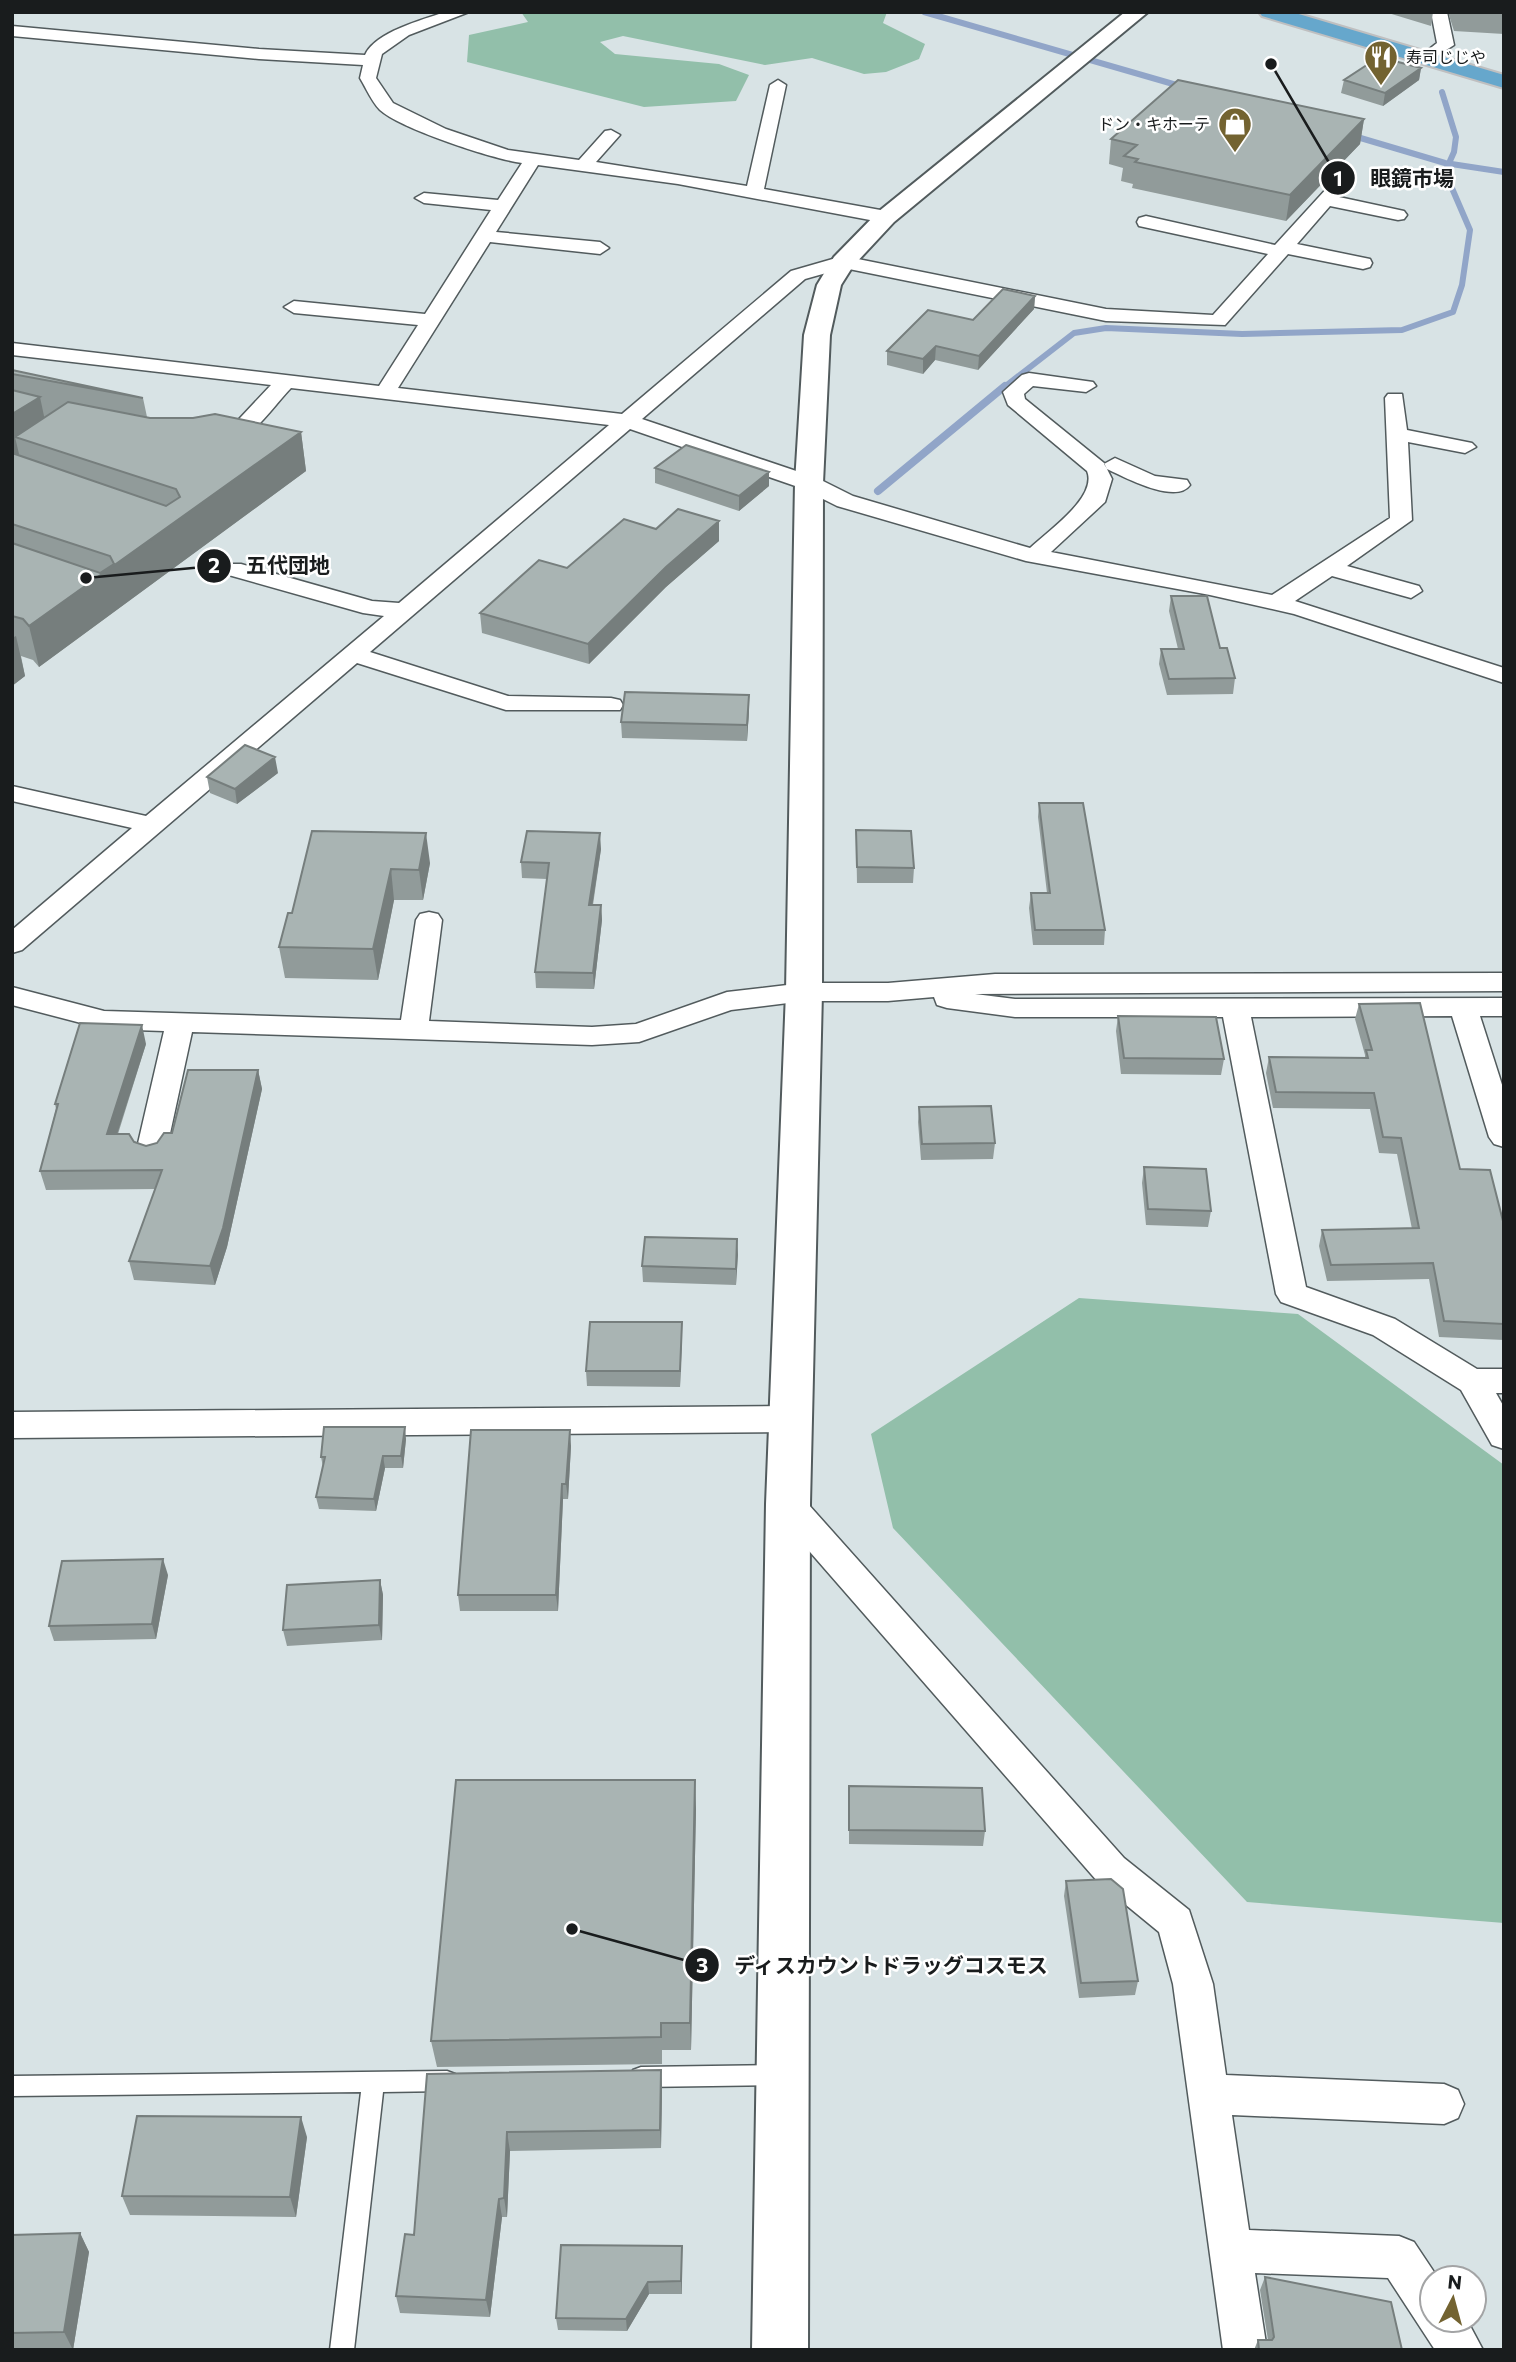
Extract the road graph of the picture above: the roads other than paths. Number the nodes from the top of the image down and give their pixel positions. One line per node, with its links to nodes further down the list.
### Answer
1 (461, 12): 7 (street)
2 (1138, 12): 19 (street)
3 (1269, 12): 6 (highway)
4 (1439, 12): 6 (street)
5 (12, 31): 7 (street)
6 (1426, 58): 8 (highway)
7 (370, 60): 11 (street)
8 (1504, 82)
9 (778, 85): 14 (street)
10 (611, 135): 12 (street)
11 (533, 159): 12 (street); 17 (street)
12 (583, 166): 14 (street)
13 (1345, 179): 16 (street)
14 (754, 193): 19 (street)
15 (424, 198): 17 (street)
16 (1326, 200): 18 (street); 23 (street)
17 (503, 206): 21 (street)
18 (1398, 215)
19 (886, 217): 24 (street)
20 (1146, 222): 23 (street)
21 (484, 236): 22 (street); 27 (street)
22 (600, 248)
23 (1281, 249): 24 (street); 25 (street)
24 (843, 262): 33 (street); 39 (street)
25 (1363, 263)
26 (294, 307): 27 (street)
27 (431, 320): 31 (street)
28 (12, 349): 29 (street)
29 (286, 381): 31 (street); 35 (street)
30 (1086, 386): 38 (street)
31 (386, 392): 33 (street)
32 (1395, 398): 34 (street)
33 (628, 421): 39 (street); 46 (street)
34 (1397, 434): 36 (street); 42 (street)
35 (202, 446)
36 (1465, 447)
37 (1135, 454): 38 (street)
38 (1106, 468): 40 (street); 41 (street)
39 (809, 483): 41 (street); 55 (street)
40 (1179, 485)
41 (1034, 556): 45 (street)
42 (1330, 568): 44 (street); 45 (street)
43 (233, 569): 46 (street)
44 (1411, 591)
45 (1276, 603): 48 (street)
46 (404, 610): 47 (street)
47 (353, 654): 49 (street); 51 (street)
48 (1504, 676)
49 (611, 705)
50 (12, 793): 51 (street)
51 (152, 825): 53 (street)
52 (429, 920): 62 (street)
53 (12, 944)
54 (1504, 982): 56 (street)
55 (804, 992): 56 (street); 62 (street); 66 (street)
56 (888, 992): 58 (street)
57 (12, 996): 61 (street)
58 (1235, 1007): 59 (street); 65 (street)
59 (1463, 1007): 60 (street); 63 (street)
60 (1504, 1007)
61 (180, 1022): 62 (street); 64 (street)
62 (414, 1030)
63 (1504, 1137)
64 (151, 1152)
65 (1488, 1381): 68 (street)
66 (790, 1419): 67 (street); 69 (street)
67 (12, 1424)
68 (1504, 1436)
69 (788, 1504): 70 (street); 75 (street)
70 (785, 2074): 71 (lane); 81 (street)
71 (621, 2077)
72 (470, 2080): 73 (lane)
73 (373, 2082): 74 (lane); 80 (lane)
74 (12, 2086)
75 (1209, 2094): 76 (street); 77 (street)
76 (1444, 2104)
77 (1231, 2251): 78 (street); 82 (street)
78 (1418, 2285)
79 (1450, 2334): 83 (street)
80 (342, 2350)
81 (779, 2350)
82 (1245, 2350)
83 (1461, 2350)

